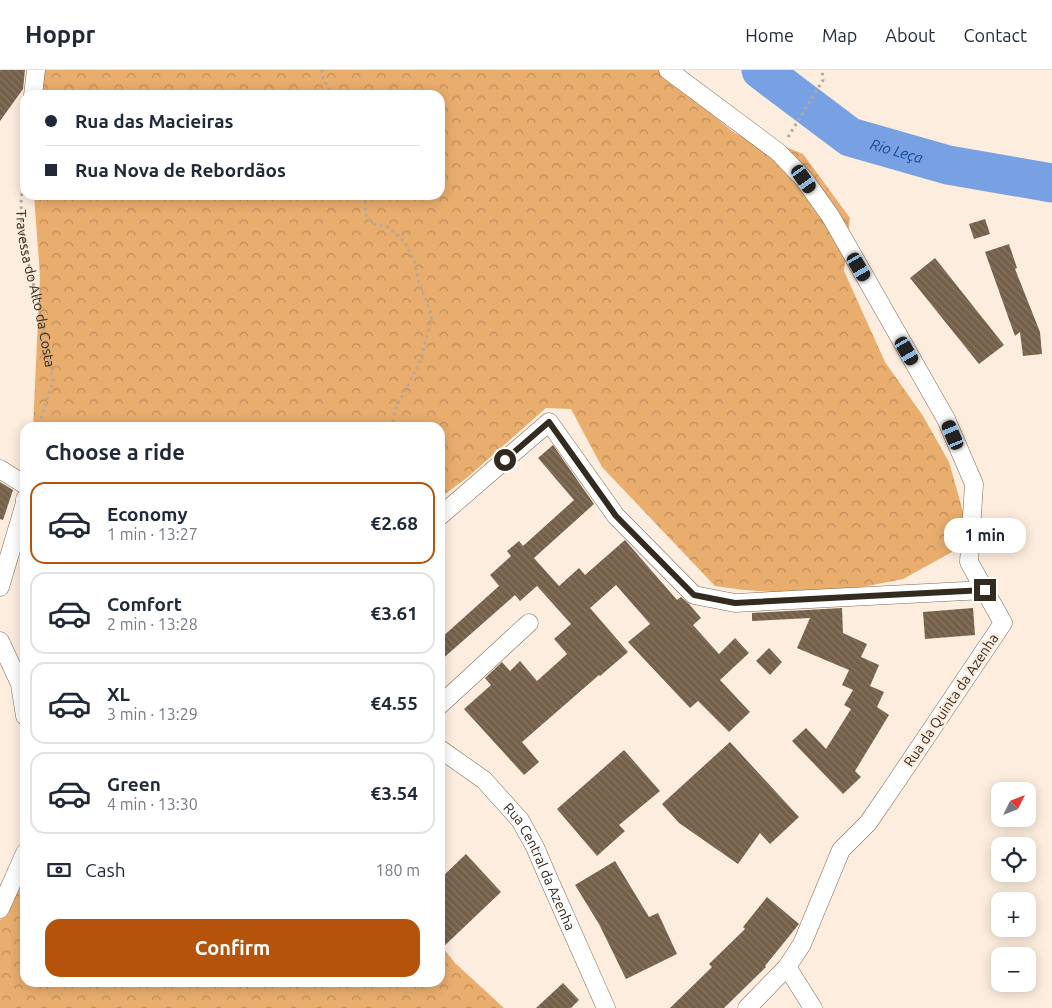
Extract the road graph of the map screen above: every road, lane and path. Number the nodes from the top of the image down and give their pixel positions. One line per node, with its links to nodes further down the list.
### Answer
1 (36, 70): 5 (street)
2 (322, 70): 6 (path)
3 (668, 70): 17 (street, Rua da Quinta da Azenha)
4 (822, 70): 7 (path)
5 (34, 90)
6 (329, 90)
7 (798, 121)
8 (21, 200): 10 (path, Travessa do Alto da Costa)
9 (365, 200): 11 (path)
10 (40, 422)
11 (392, 422)
12 (0, 469): 13 (street)
13 (20, 481)
14 (445, 512): 17 (street)
15 (20, 517): 16 (street)
16 (0, 587)
17 (985, 590): 25 (street, Rua da Quinta da Azenha)
18 (529, 623): 21 (street)
19 (0, 641): 20 (street)
20 (20, 684)
21 (445, 700)
22 (445, 753): 26 (street, Rua Central da Azenha)
23 (20, 863): 24 (street)
24 (0, 909)
25 (788, 967): 27 (street); 28 (street)
26 (606, 1008)
27 (747, 1008)
28 (813, 1008)

